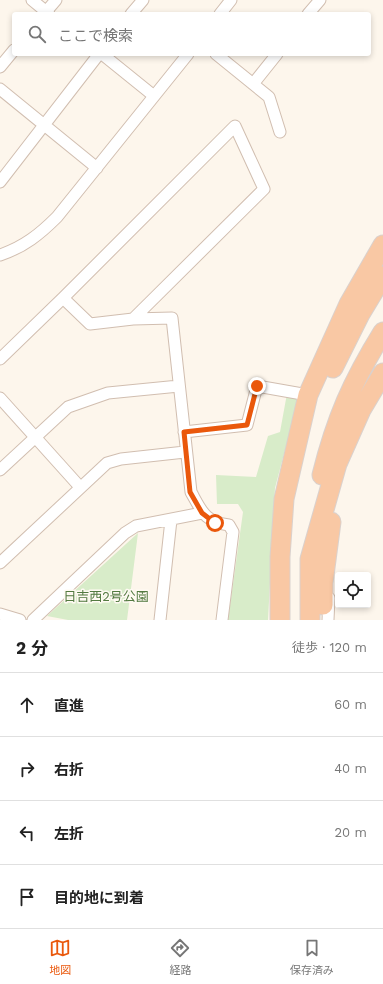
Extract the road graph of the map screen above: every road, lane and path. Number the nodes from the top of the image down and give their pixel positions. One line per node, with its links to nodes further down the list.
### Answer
1 (32, 0): 6 (street)
2 (56, 0): 7 (street)
3 (143, 0): 8 (street)
4 (231, 0): 9 (street)
5 (320, 0): 10 (street)
6 (46, 12)
7 (48, 12)
8 (133, 12)
9 (222, 12)
10 (310, 12)
11 (12, 52): 17 (street)
12 (98, 56): 21 (street)
13 (103, 56): 20 (street)
14 (186, 56): 20 (street)
15 (218, 56): 18 (street)
16 (275, 56): 18 (street)
17 (0, 67)
18 (253, 84): 22 (street)
19 (0, 89): 21 (street)
20 (154, 96): 23 (street)
21 (45, 125): 23 (street); 24 (street)
22 (280, 132)
23 (97, 168): 26 (street)
24 (0, 182)
25 (383, 245): 36 (highway)
26 (0, 254)
27 (383, 276): 55 (highway)
28 (63, 298): 29 (street); 29 (street); 32 (street)
29 (133, 319): 34 (street)
30 (383, 332): 47 (highway)
31 (383, 350): 40 (highway)
32 (0, 359)
33 (383, 373): 40 (highway)
34 (179, 386): 38 (street); 39 (street)
35 (383, 389): 44 (highway)
36 (308, 395): 38 (street); 54 (highway)
37 (0, 398): 39 (street)
38 (184, 432): 41 (street)
39 (36, 436): 42 (street); 43 (street)
40 (350, 437): 44 (highway); 47 (highway)
41 (185, 452): 43 (street); 45 (street)
42 (0, 470)
43 (80, 487): 48 (street)
44 (334, 509): 57 (highway); 58 (street)
45 (202, 513): 46 (street); 53 (street)
46 (171, 520): 51 (street); 52 (street)
47 (310, 559): 56 (highway)
48 (0, 563)
49 (0, 614): 50 (street)
50 (20, 620)
51 (33, 620)
52 (160, 620)
53 (222, 620)
54 (280, 620)
55 (292, 620)
56 (310, 620)
57 (323, 620)
58 (328, 620)

